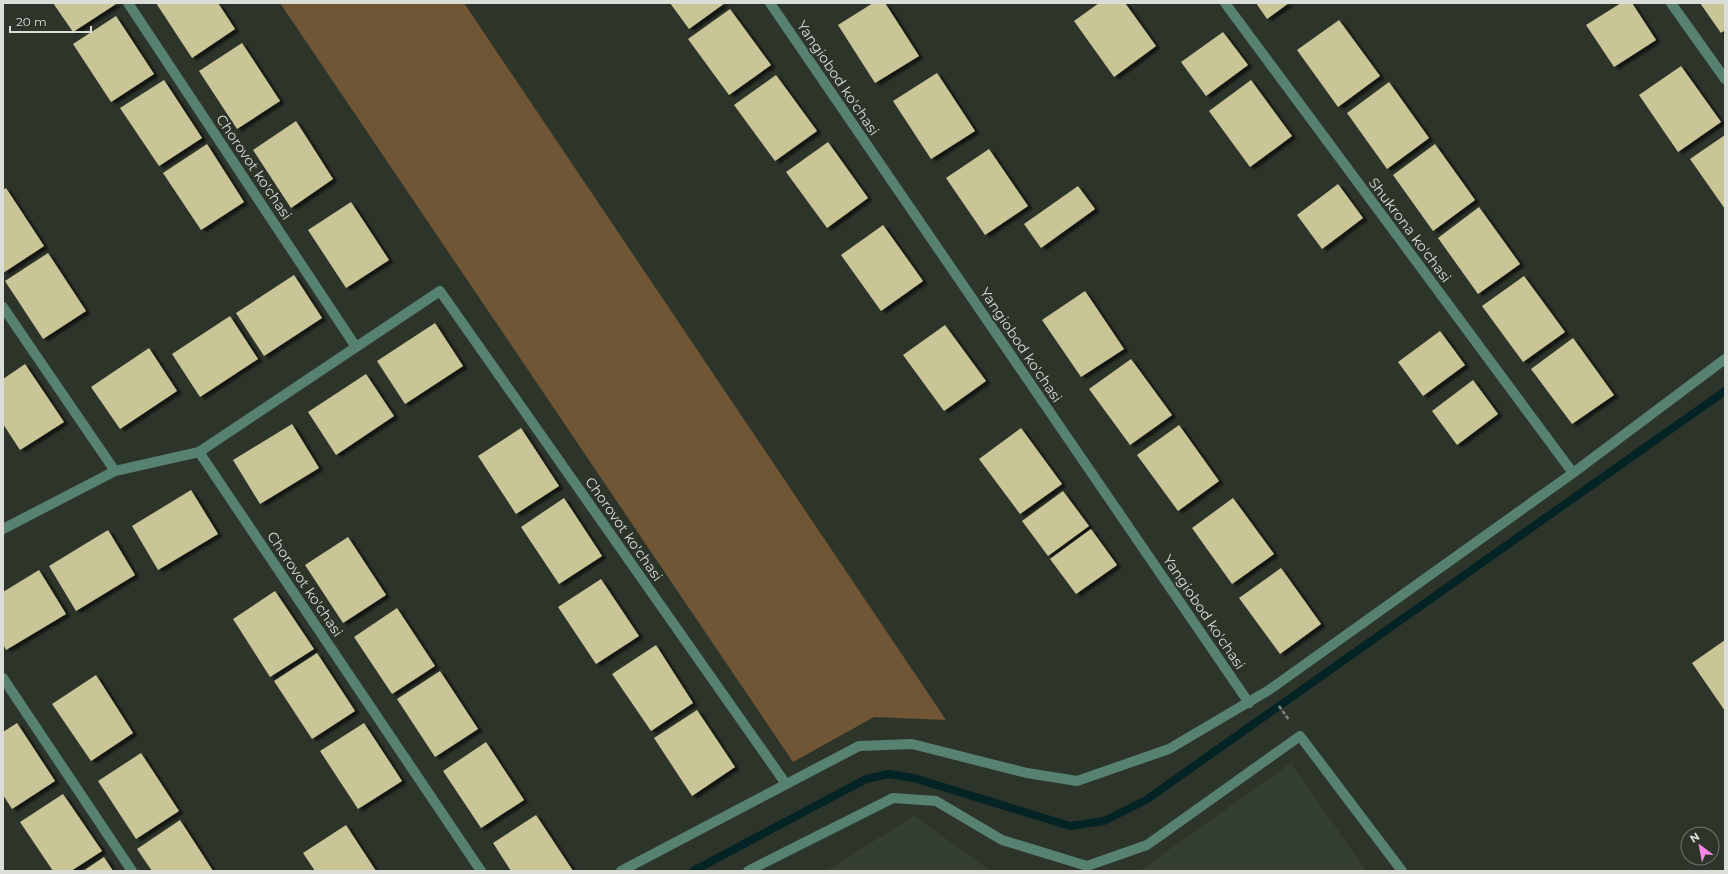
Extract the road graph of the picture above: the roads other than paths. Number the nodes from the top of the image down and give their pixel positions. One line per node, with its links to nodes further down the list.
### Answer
1 (128, 3): 7 (street, Chorovot ko'chasi)
2 (770, 3): 14 (street, Yangiobod ko'chasi)
3 (1225, 3): 11 (street, Shukrona ko'chasi)
4 (1670, 3): 5 (street)
5 (1725, 79)
6 (3, 307): 10 (street)
7 (356, 347): 9 (street); 15 (street, Chorovot ko'chasi)
8 (1725, 359): 11 (street)
9 (199, 452): 10 (street); 17 (street, Chorovot ko'chasi)
10 (115, 471): 12 (street)
11 (1573, 473): 14 (street)
12 (3, 529)
13 (3, 678): 16 (street)
14 (1249, 703): 15 (street)
15 (786, 784): 18 (street)
16 (132, 871)
17 (481, 871)
18 (621, 871)
19 (748, 871): 20 (street)
20 (1402, 871)

